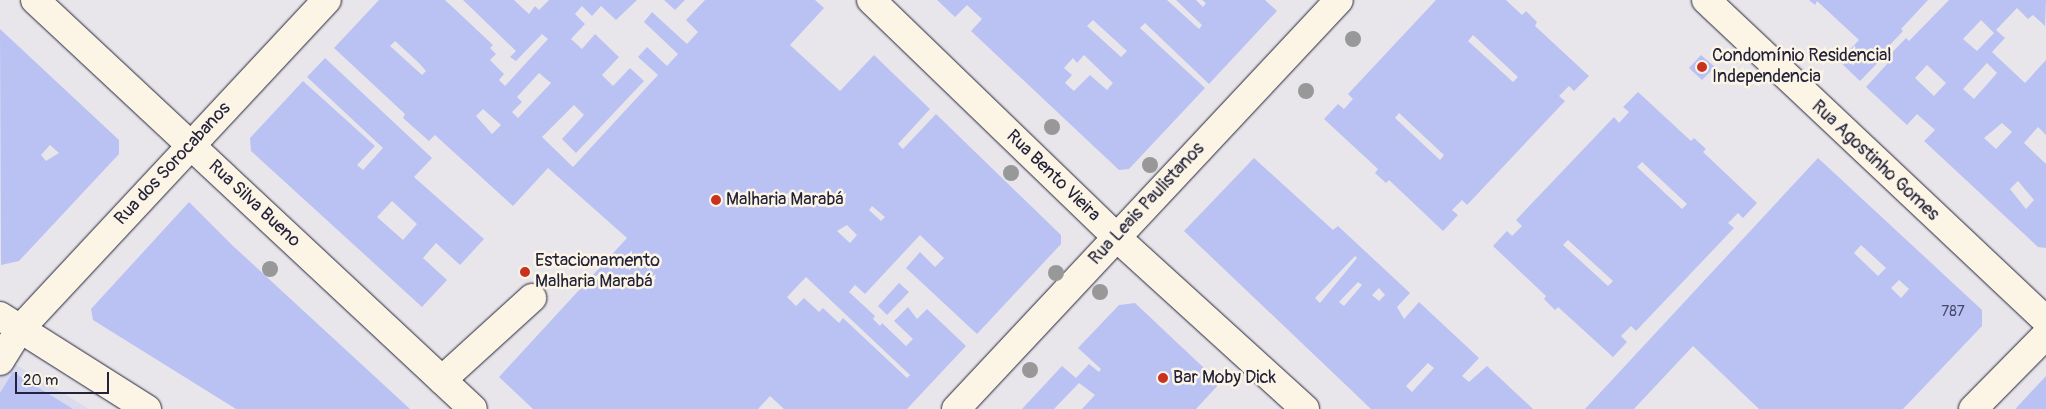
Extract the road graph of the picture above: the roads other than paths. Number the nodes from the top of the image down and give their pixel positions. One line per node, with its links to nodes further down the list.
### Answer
1 (35, 0): 6 (street, Rua Silva Bueno)
2 (327, 0): 6 (street, Rua dos Sorocabanos)
3 (871, 0): 7 (street, Rua Bento Vieira)
4 (1339, 0): 7 (street, Rua Leais Paulistanos)
5 (1706, 0): 9 (street, Rua Agostinho Gomes)
6 (191, 146): 10 (street, Rua dos Sorocabanos); 13 (street, Rua Silva Bueno)
7 (1115, 236): 16 (street, Rua Leais Paulistanos); 17 (street, Rua Bento Vieira)
8 (532, 298): 13 (street)
9 (2046, 320)
10 (10, 323): 12 (street, Rua dos Sorocabanos); 14 (street)
11 (2046, 335): 18 (street)
12 (0, 361)
13 (442, 380): 15 (street, Rua Silva Bueno)
14 (147, 409)
15 (473, 409)
16 (956, 409)
17 (1305, 409)
18 (1973, 409)

